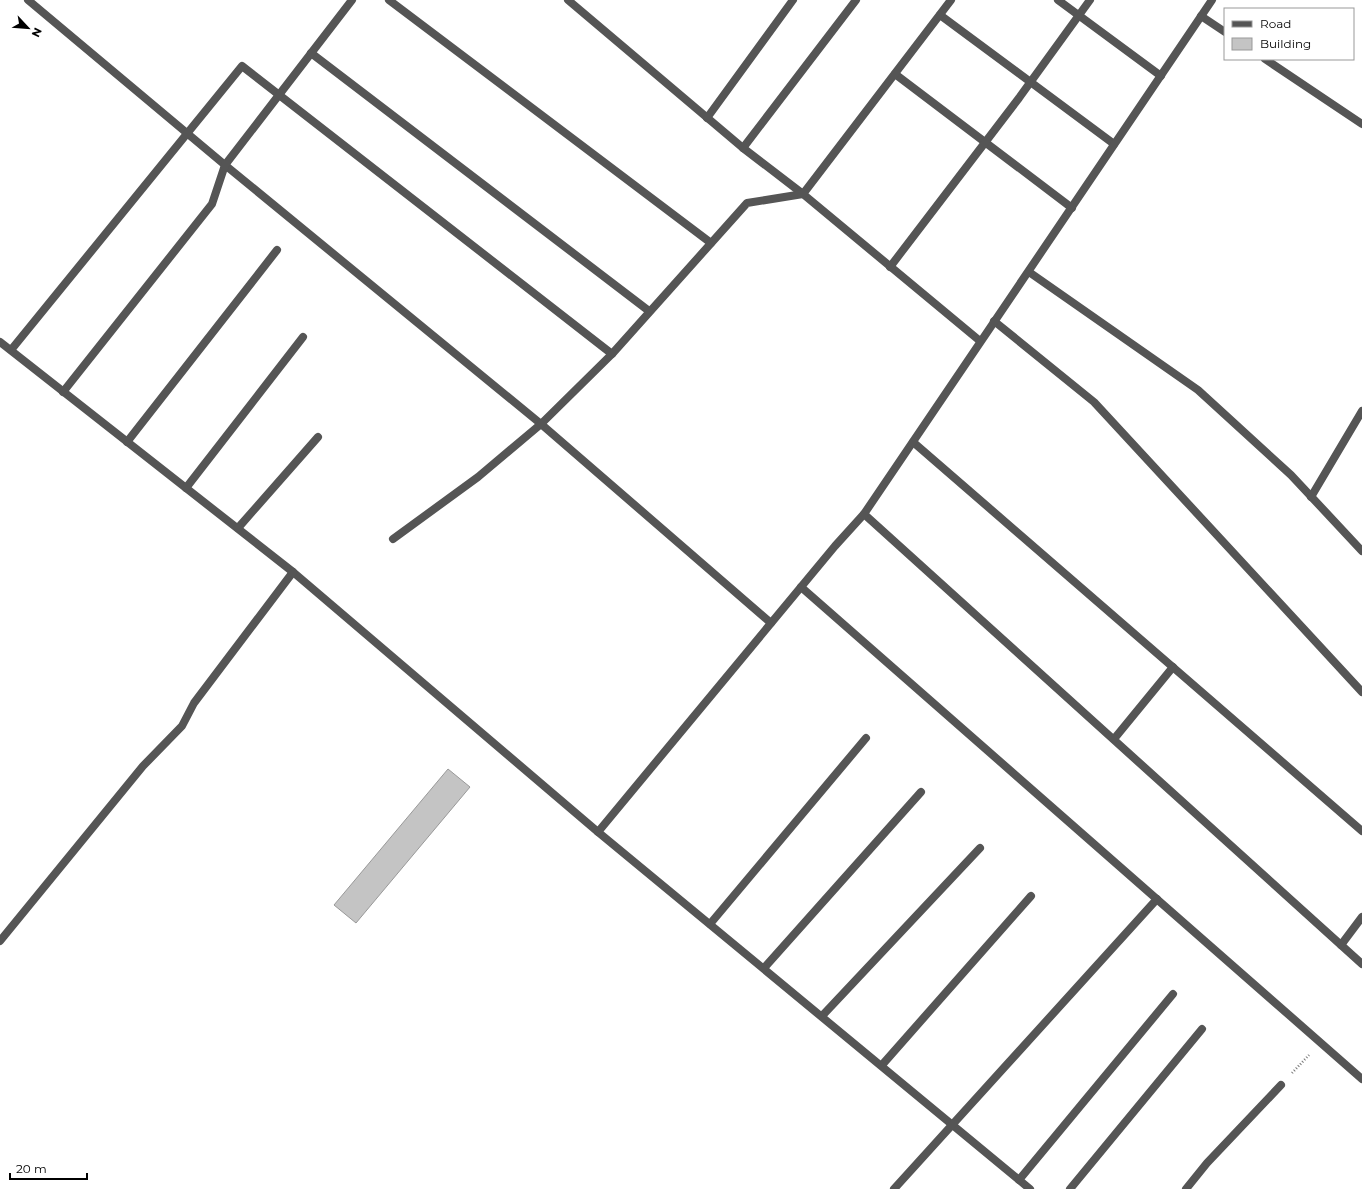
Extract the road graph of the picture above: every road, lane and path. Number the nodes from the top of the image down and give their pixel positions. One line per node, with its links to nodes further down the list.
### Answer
1 (28, 0): 23 (street)
2 (352, 0): 15 (street)
3 (389, 0): 30 (street)
4 (568, 0): 21 (street)
5 (793, 0): 21 (street)
6 (856, 0): 26 (street)
7 (951, 0): 11 (street)
8 (1058, 0): 12 (street)
9 (1090, 0): 12 (street)
10 (1212, 0): 13 (street)
11 (940, 15): 17 (street); 19 (street)
12 (1078, 16): 18 (street); 19 (street)
13 (1201, 16): 14 (street); 18 (street)
14 (1224, 31)
15 (311, 53): 20 (street); 34 (street)
16 (1266, 60): 22 (street)
17 (895, 74): 24 (street); 28 (street)
18 (1161, 76): 25 (street)
19 (1031, 83): 24 (street); 25 (street)
20 (279, 94): 23 (street); 27 (street); 40 (street)
21 (707, 118): 26 (street)
22 (1362, 124)
23 (187, 133): 27 (street); 39 (street)
24 (985, 143): 29 (street); 32 (street)
25 (1114, 144): 29 (street)
26 (743, 148): 28 (street)
27 (225, 165): 41 (street); 43 (street)
28 (803, 194): 30 (street); 32 (street)
29 (1072, 208): 33 (street)
30 (711, 243): 34 (street)
31 (277, 250): 45 (street)
32 (890, 267): 37 (street)
33 (1029, 272): 35 (street); 48 (street)
34 (649, 311): 40 (street)
35 (994, 321): 37 (street); 57 (street)
36 (303, 337): 47 (street)
37 (980, 341): 46 (street)
38 (0, 342): 39 (street)
39 (11, 350): 41 (street)
40 (612, 354): 43 (street)
41 (63, 392): 45 (street)
42 (1362, 411): 48 (street)
43 (541, 424): 51 (street); 55 (street)
44 (318, 437): 50 (street)
45 (127, 442): 47 (street)
46 (912, 442): 49 (street); 56 (street)
47 (186, 488): 50 (street)
48 (1312, 497): 52 (street)
49 (864, 514): 54 (street); 59 (street)
50 (238, 528): 53 (street)
51 (393, 539)
52 (1362, 551)
53 (293, 572): 62 (street); 68 (street)
54 (801, 587): 55 (street); 65 (street)
55 (771, 623): 62 (street)
56 (1173, 667): 59 (street); 61 (street)
57 (1362, 692)
58 (866, 738): 67 (street)
59 (1114, 739): 69 (street)
60 (921, 792): 71 (street)
61 (1362, 831)
62 (598, 832): 67 (street)
63 (980, 848): 73 (street)
64 (1031, 896): 76 (street)
65 (1157, 899): 75 (street); 79 (street)
66 (1362, 917): 69 (street)
67 (710, 924): 71 (street)
68 (0, 941)
69 (1341, 946): 70 (street)
70 (1362, 964)
71 (764, 968): 73 (street)
72 (1173, 994): 80 (street)
73 (822, 1016): 76 (street)
74 (1202, 1029): 83 (street)
75 (1321, 1043): 77 (street); 78 (path)
76 (882, 1065): 79 (street)
77 (1362, 1079)
78 (1280, 1085): 84 (street)
79 (954, 1125): 80 (street); 81 (street)
80 (1019, 1180): 82 (street)
81 (894, 1189)
82 (1030, 1189)
83 (1070, 1189)
84 (1186, 1189)

